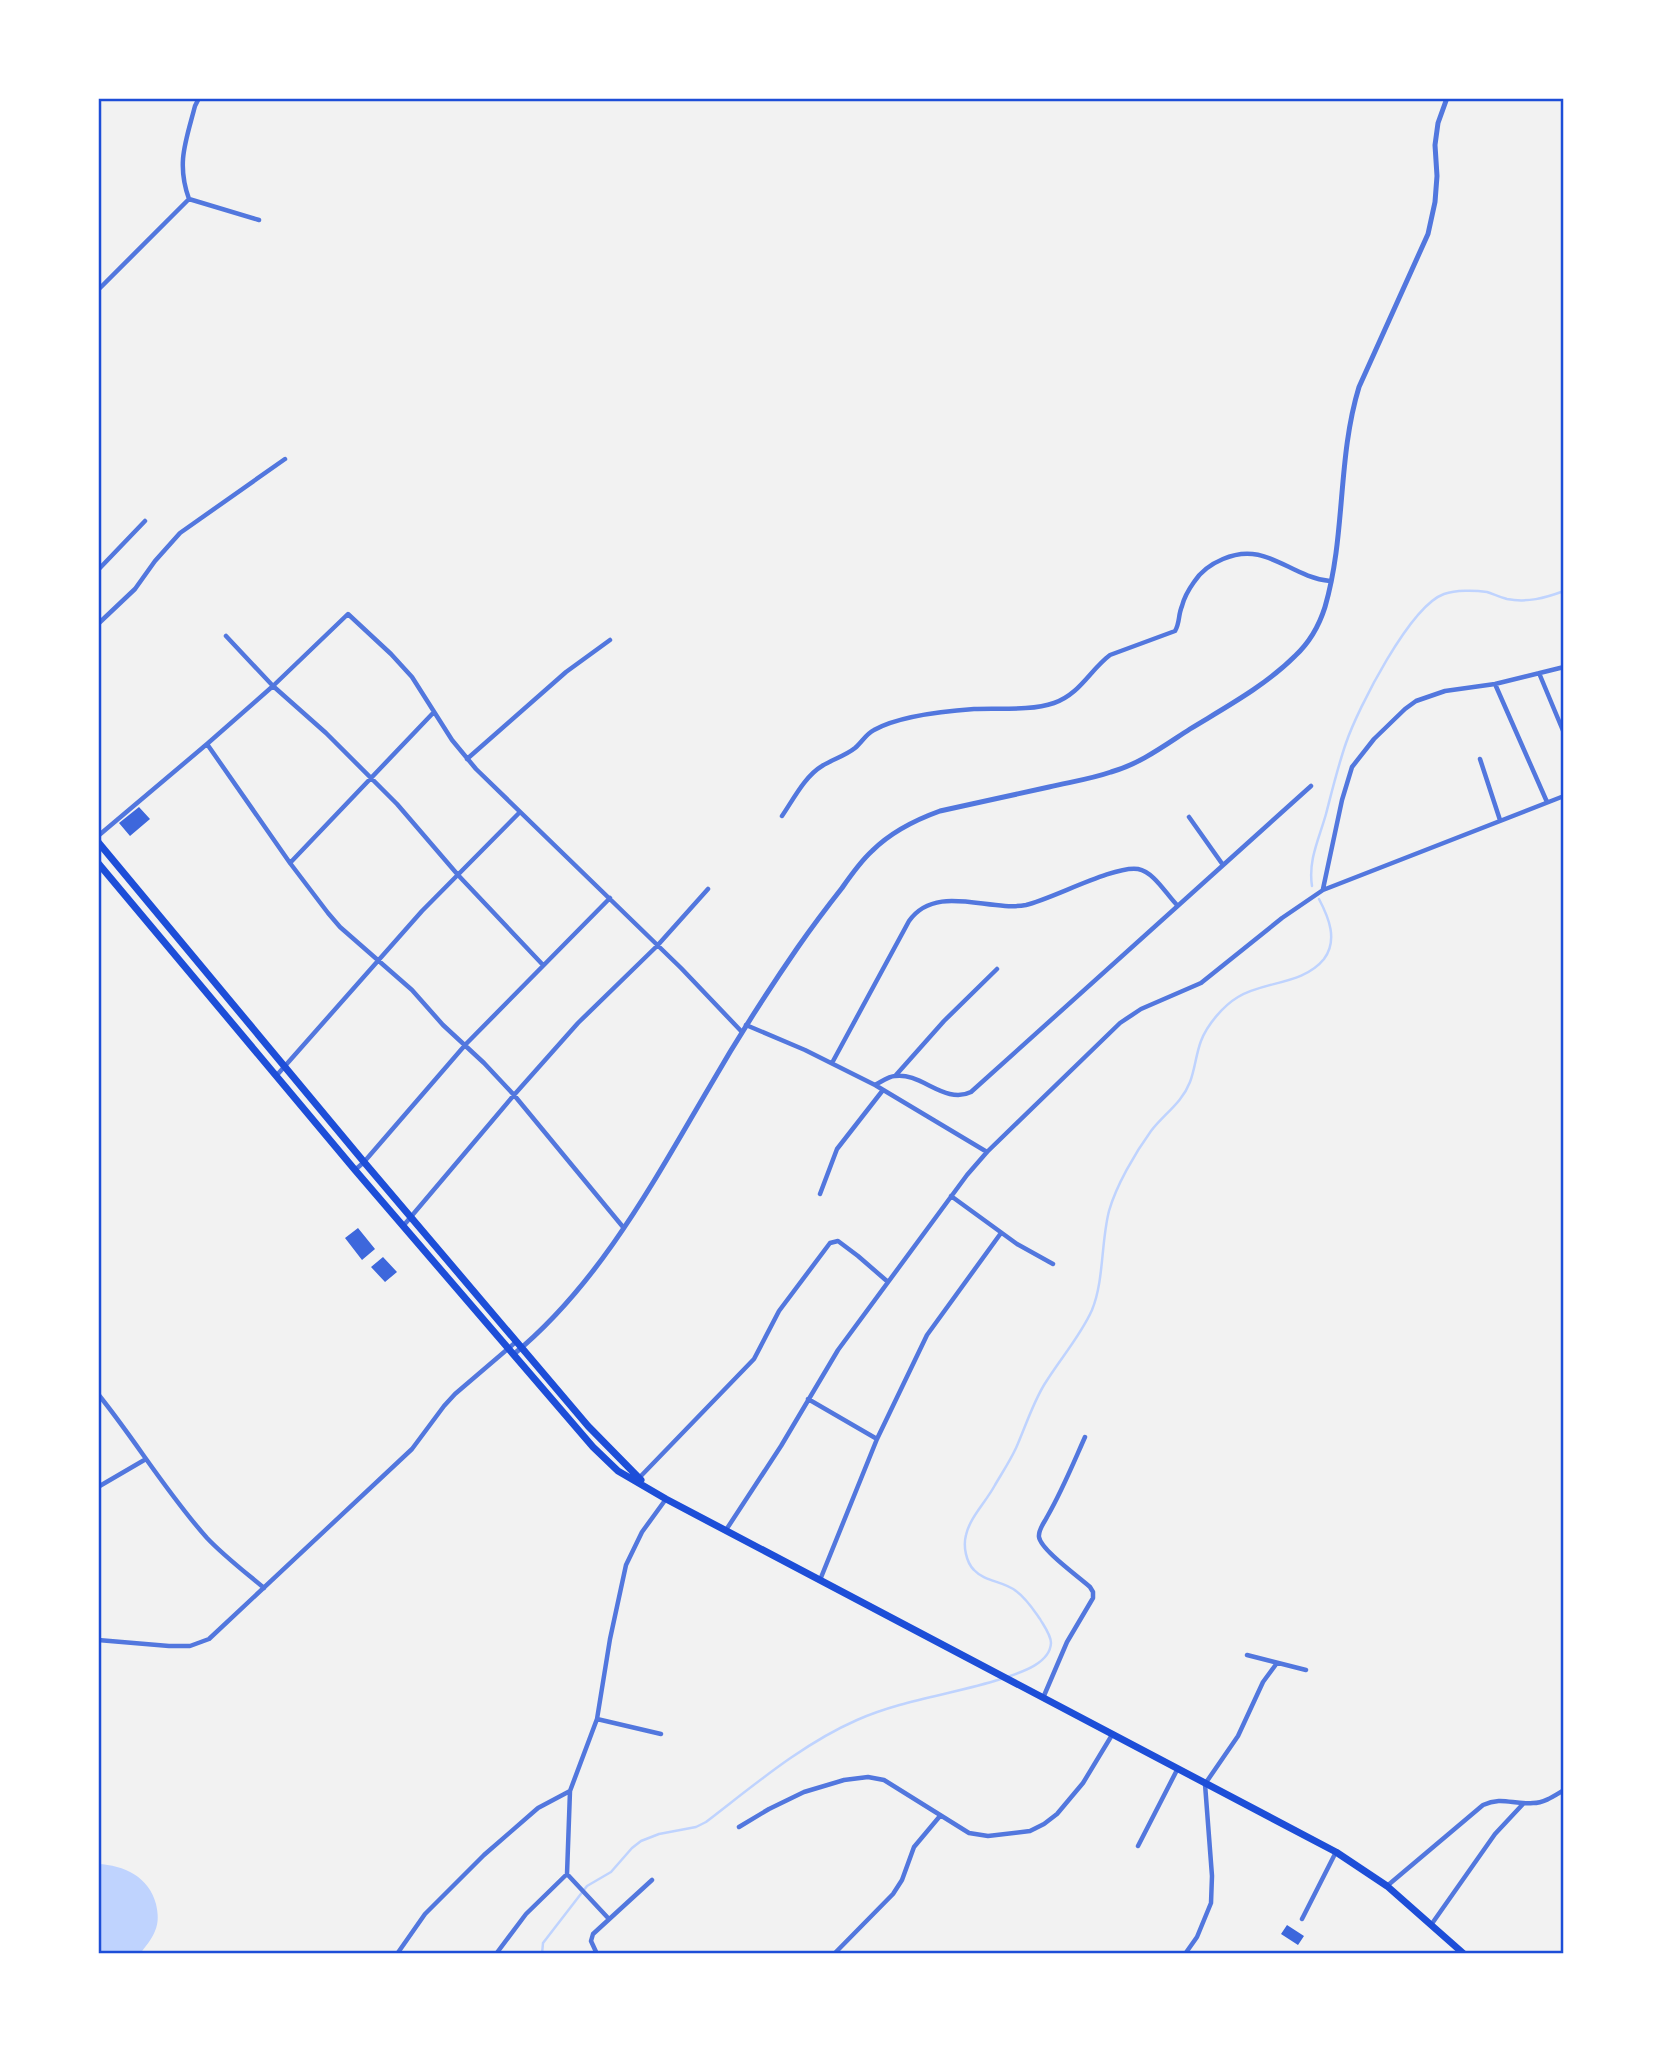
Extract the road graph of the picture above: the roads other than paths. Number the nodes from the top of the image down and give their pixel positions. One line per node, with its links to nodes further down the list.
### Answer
1 (199, 98): 3 (street)
2 (1447, 98): 9 (street)
3 (189, 199): 4 (street); 5 (street)
4 (259, 220)
5 (98, 290)
6 (285, 458): 10 (street)
7 (145, 521): 8 (street)
8 (98, 570)
9 (1330, 581): 27 (street); 44 (street)
10 (98, 624)
11 (226, 636): 16 (street)
12 (610, 640): 20 (street)
13 (1564, 667): 14 (street)
14 (1539, 673): 15 (street); 18 (street)
15 (1495, 684): 25 (street); 37 (street)
16 (273, 686): 17 (street); 19 (street); 22 (street)
17 (434, 712): 20 (street); 22 (street)
18 (1564, 733)
19 (207, 744): 30 (street); 33 (street)
20 (467, 758): 26 (street)
21 (1480, 759): 29 (street)
22 (370, 779): 33 (street); 35 (street)
23 (1311, 786): 34 (street)
24 (1564, 796): 25 (street)
25 (1547, 802): 29 (street)
26 (520, 812): 35 (street); 38 (street)
27 (782, 816)
28 (1189, 817): 34 (street)
29 (1500, 820): 37 (street)
30 (98, 836)
31 (98, 842): 48 (highway)
32 (98, 863): 49 (highway)
33 (290, 863): 41 (street)
34 (1223, 865): 39 (street)
35 (458, 874): 41 (street); 42 (street)
36 (708, 889): 40 (street)
37 (1323, 890): 54 (street)
38 (610, 898): 40 (street); 42 (street)
39 (1177, 905): 47 (street); 50 (street)
40 (657, 946): 45 (street); 53 (street)
41 (379, 961): 46 (street); 48 (street)
42 (543, 965): 46 (street)
43 (997, 969): 50 (street)
44 (746, 1025): 45 (street); 47 (street)
45 (741, 1032): 61 (street)
46 (466, 1044): 53 (street); 55 (street)
47 (832, 1063): 51 (street)
48 (284, 1068): 49 (street); 55 (highway)
49 (277, 1075): 56 (highway)
50 (895, 1076): 51 (street)
51 (874, 1085): 52 (street)
52 (883, 1090): 54 (street); 57 (street)
53 (514, 1095): 59 (street); 61 (street)
54 (987, 1152): 58 (street)
55 (364, 1162): 56 (street); 59 (highway)
56 (355, 1170): 60 (highway)
57 (820, 1194)
58 (951, 1196): 62 (street); 64 (street)
59 (412, 1218): 60 (street); 65 (highway)
60 (403, 1226): 66 (highway)
61 (623, 1227): 65 (street)
62 (1001, 1233): 63 (street); 70 (street)
63 (1053, 1264)
64 (888, 1282): 68 (street); 72 (street)
65 (520, 1344): 66 (street); 72 (highway)
66 (511, 1351): 73 (highway); 78 (street)
67 (98, 1394): 71 (street)
68 (808, 1399): 70 (street); 76 (street)
69 (1085, 1437): 83 (street)
70 (877, 1439): 77 (street)
71 (146, 1459): 74 (street); 78 (street)
72 (639, 1478): 73 (highway)
73 (646, 1486): 75 (highway)
74 (98, 1488)
75 (666, 1499): 76 (highway); 84 (street)
76 (726, 1530): 77 (highway)
77 (820, 1580): 83 (highway)
78 (264, 1588): 79 (street)
79 (98, 1640)
80 (1247, 1655): 81 (street)
81 (1277, 1663): 82 (street); 88 (street)
82 (1306, 1670)
83 (1042, 1699): 86 (highway)
84 (597, 1719): 85 (street); 90 (street)
85 (661, 1734)
86 (1112, 1735): 87 (highway); 92 (street)
87 (1177, 1770): 88 (highway); 94 (street)
88 (1205, 1784): 95 (highway); 107 (street)
89 (1564, 1790): 91 (street)
90 (570, 1791): 96 (street); 103 (street)
91 (1524, 1803): 98 (street); 101 (street)
92 (940, 1816): 93 (street); 106 (street)
93 (739, 1827)
94 (1138, 1846)
95 (1336, 1852): 98 (highway); 100 (street)
96 (567, 1874): 99 (street); 104 (street)
97 (652, 1880): 99 (street)
98 (1387, 1885): 101 (highway)
99 (609, 1919): 105 (street)
100 (1302, 1919)
101 (1431, 1925): 102 (highway)
102 (1460, 1953)
103 (397, 1954)
104 (496, 1954)
105 (597, 1954)
106 (834, 1954)
107 (1185, 1954)

